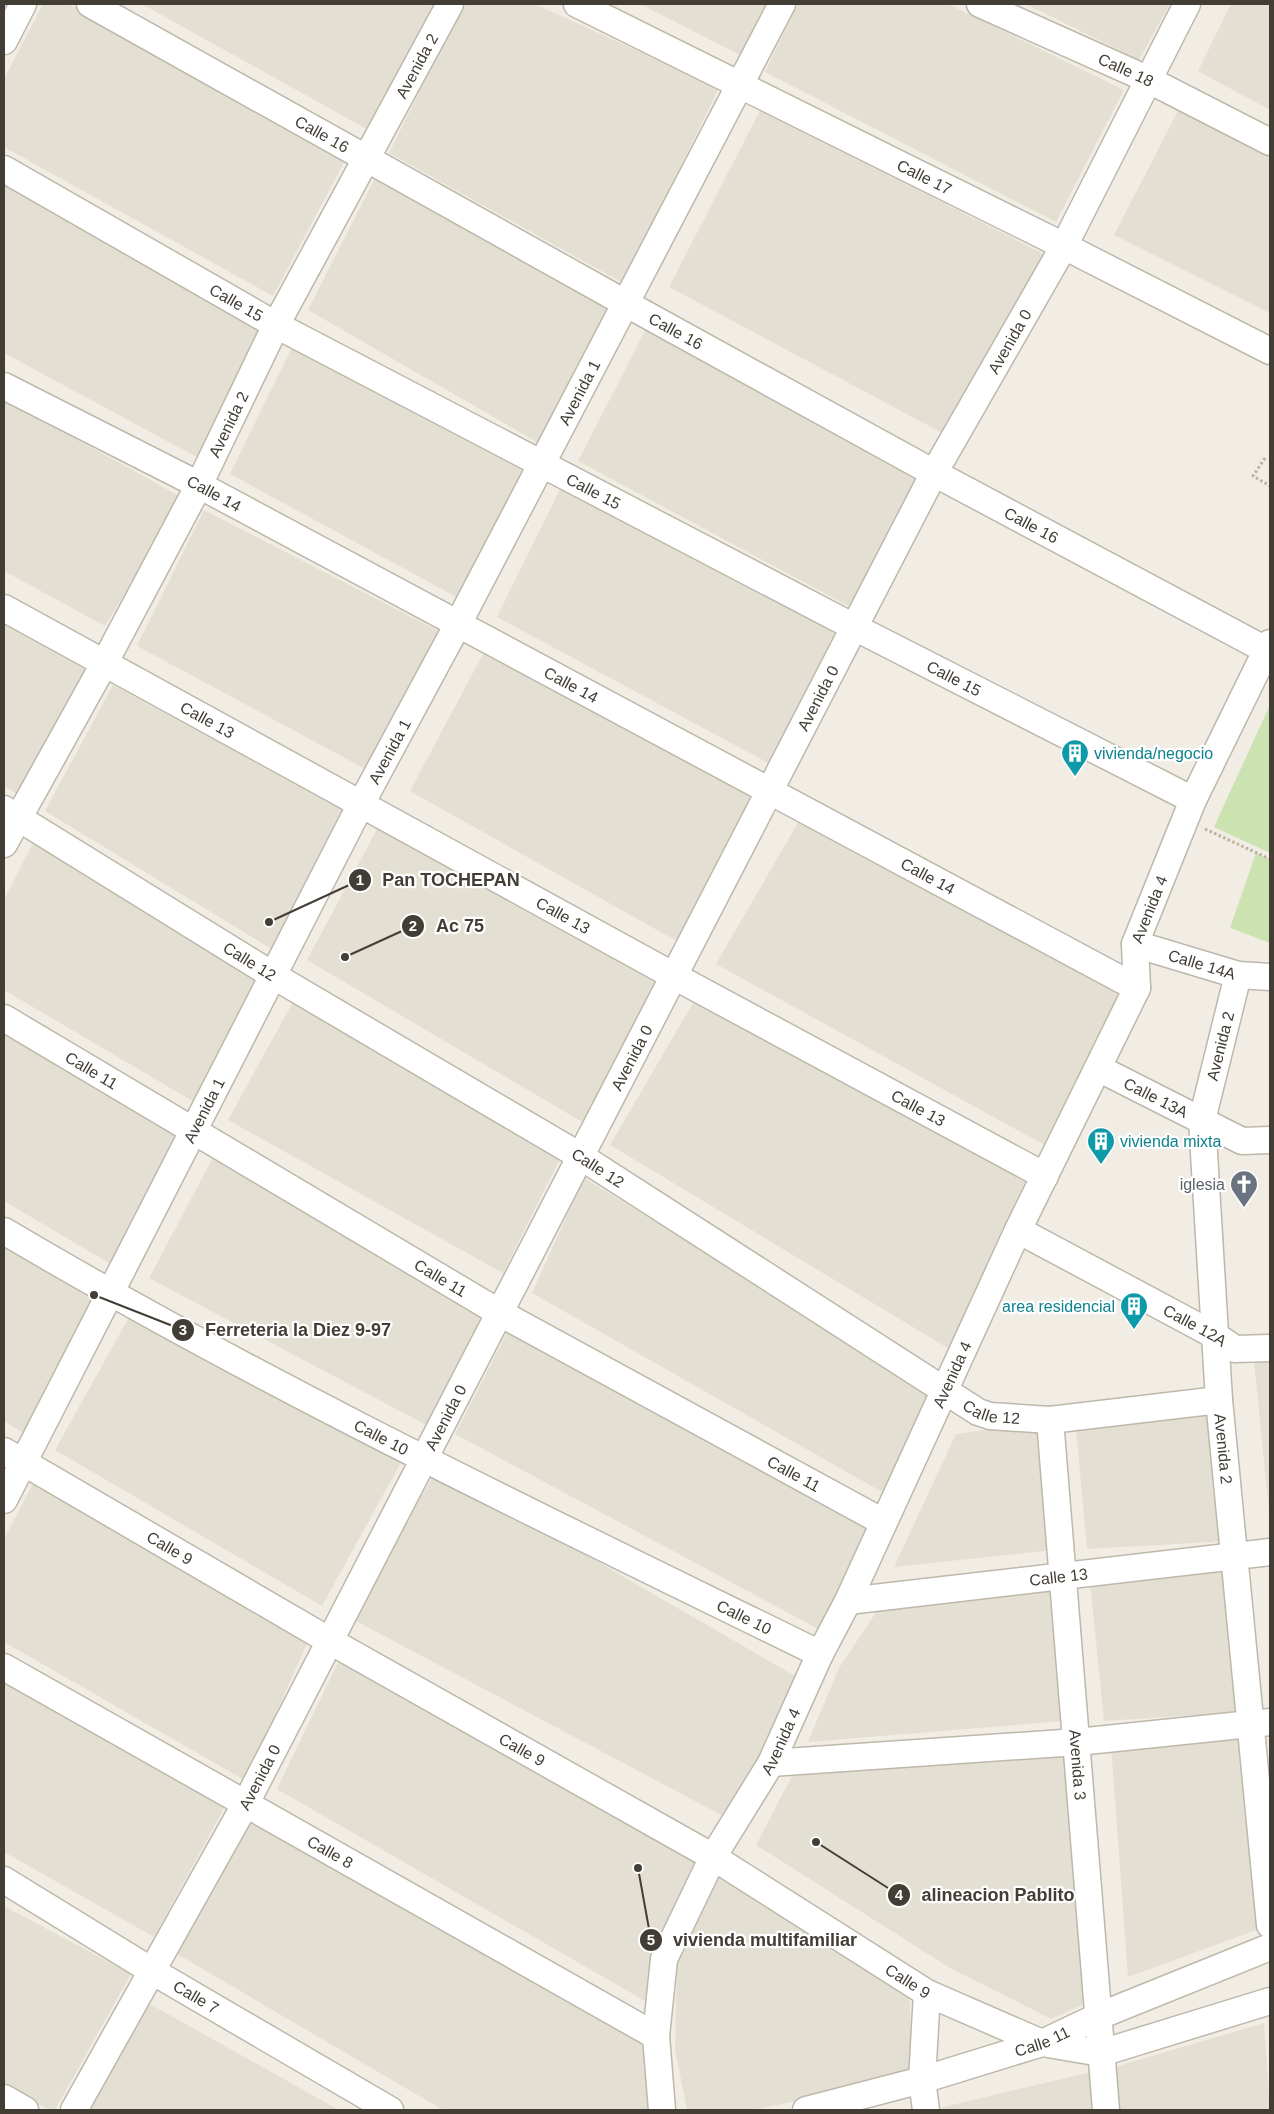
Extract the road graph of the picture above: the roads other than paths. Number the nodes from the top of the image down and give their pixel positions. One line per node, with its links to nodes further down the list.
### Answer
1 (23, 4): 8 (street)
2 (90, 4): 12 (street, Calle 16)
3 (450, 4): 12 (street, Avenida 2)
4 (577, 4): 10 (street, Calle 17)
5 (782, 4): 10 (street, Avenida 1)
6 (980, 4): 9 (street, Calle 18)
7 (1187, 4): 9 (street, Avenida 0)
8 (4, 41)
9 (1147, 79): 11 (street, Calle 18); 14 (street, Avenida 0)
10 (740, 84): 14 (street, Calle 17); 15 (street, Avenida 1)
11 (1270, 142)
12 (366, 159): 15 (street, Calle 16); 16 (street, Avenida 2)
13 (4, 169): 16 (street, Calle 15)
14 (1064, 246): 17 (street, Calle 17); 20 (street, Avenida 0)
15 (625, 303): 19 (street, Avenida 1); 20 (street, Calle 16)
16 (276, 325): 19 (street, Calle 15); 21 (street, Avenida 2)
17 (1270, 351)
18 (4, 386): 21 (street, Calle 14)
19 (542, 463): 23 (street, Avenida 1); 24 (street, Calle 15)
20 (934, 473): 24 (street, Avenida 0); 25 (street, Calle 16)
21 (200, 485): 23 (street, Calle 14); 26 (street, Avenida 2)
22 (4, 608): 26 (street, Calle 13)
23 (458, 624): 27 (street, Calle 14); 28 (street, Avenida 1)
24 (854, 627): 27 (street, Avenida 0); 29 (street, Calle 15)
25 (1268, 646): 29 (street, Avenida 4)
26 (104, 664): 28 (street, Calle 13); 30 (street, Avenida 2)
27 (770, 790): 35 (street, Avenida 0); 37 (street, Calle 14)
28 (361, 804): 34 (street, Avenida 1); 35 (street, Calle 13)
29 (1189, 810): 32 (street, Avenida 4)
30 (11, 813): 31 (street, Avenida 2); 34 (street, Calle 12)
31 (4, 844)
32 (1135, 944): 33 (street, Calle 14A); 37 (street, Avenida 4)
33 (1238, 974): 36 (street, Calle 14A); 40 (street, Avenida 2)
34 (274, 976): 41 (street, Avenida 1); 43 (street, Calle 12)
35 (674, 976): 43 (street, Avenida 0); 44 (street, Calle 13)
36 (1270, 977)
37 (1137, 988): 39 (street, Avenida 4)
38 (4, 1018): 41 (street, Calle 11)
39 (1098, 1068): 40 (street, Calle 13A); 44 (street, Avenida 4)
40 (1202, 1120): 42 (street, Calle 13A); 49 (street, Avenida 2)
41 (193, 1132): 47 (street, Avenida 1); 48 (street, Calle 11)
42 (1270, 1140)
43 (580, 1156): 48 (street, Avenida 0); 51 (street, Calle 12)
44 (1045, 1176): 45 (street, Avenida 4)
45 (1018, 1230): 49 (street, Calle 12A); 51 (street, Avenida 4)
46 (4, 1231): 47 (street, Calle 10)
47 (109, 1294): 54 (street, Avenida 1); 55 (street, Calle 10)
48 (500, 1312): 55 (street, Avenida 0); 57 (street, Calle 11)
49 (1216, 1336): 50 (street, Calle 12A); 52 (street, Avenida 2)
50 (1270, 1348)
51 (944, 1389): 53 (street, Calle 12); 57 (street, Avenida 4)
52 (1219, 1400): 53 (street, Calle 12); 59 (street, Avenida 2)
53 (1050, 1420): 60 (street, Avenida 3)
54 (14, 1457): 56 (street, Avenida 1); 62 (street, Calle 9)
55 (423, 1460): 62 (street, Avenida 0); 63 (street, Calle 10)
56 (4, 1500)
57 (884, 1522): 61 (street, Avenida 4)
58 (1270, 1552): 59 (street, Calle 13)
59 (1234, 1556): 60 (street, Calle 13); 65 (street, Avenida 2)
60 (1062, 1576): 61 (street, Calle 13); 66 (street, Avenida 3)
61 (848, 1601): 63 (street, Avenida 4)
62 (330, 1640): 68 (street, Avenida 0); 69 (street, Calle 9)
63 (820, 1654): 67 (street, Avenida 4)
64 (4, 1667): 68 (street, Calle 8)
65 (1260, 1722): 66 (street); 71 (street, Avenida 2)
66 (1077, 1742): 67 (street); 76 (street, Avenida 3)
67 (771, 1763): 69 (street, Avenida 4)
68 (246, 1803): 73 (street, Avenida 0); 77 (street, Calle 8)
69 (713, 1857): 74 (street, Calle 9); 77 (street, Avenida 4)
70 (4, 1880): 73 (street, Calle 7)
71 (1270, 1925)
72 (1270, 1946): 76 (street, Calle 11)
73 (152, 1971): 83 (street, Avenida 0); 84 (street, Calle 7)
74 (927, 1993): 78 (street, Calle 9); 80 (street)
75 (1270, 2001): 79 (street)
76 (1098, 2016): 78 (street, Calle 11); 79 (street, Avenida 3)
77 (656, 2036): 85 (street, Avenida 4)
78 (1042, 2043): 79 (street); 80 (street, Calle 11)
79 (1101, 2053): 88 (street, Avenida 3)
80 (922, 2080): 86 (street, Calle 11); 87 (street)
81 (4, 2098): 82 (street)
82 (25, 2110)
83 (74, 2110)
84 (390, 2110)
85 (662, 2110)
86 (806, 2110)
87 (926, 2110)
88 (1106, 2110)

